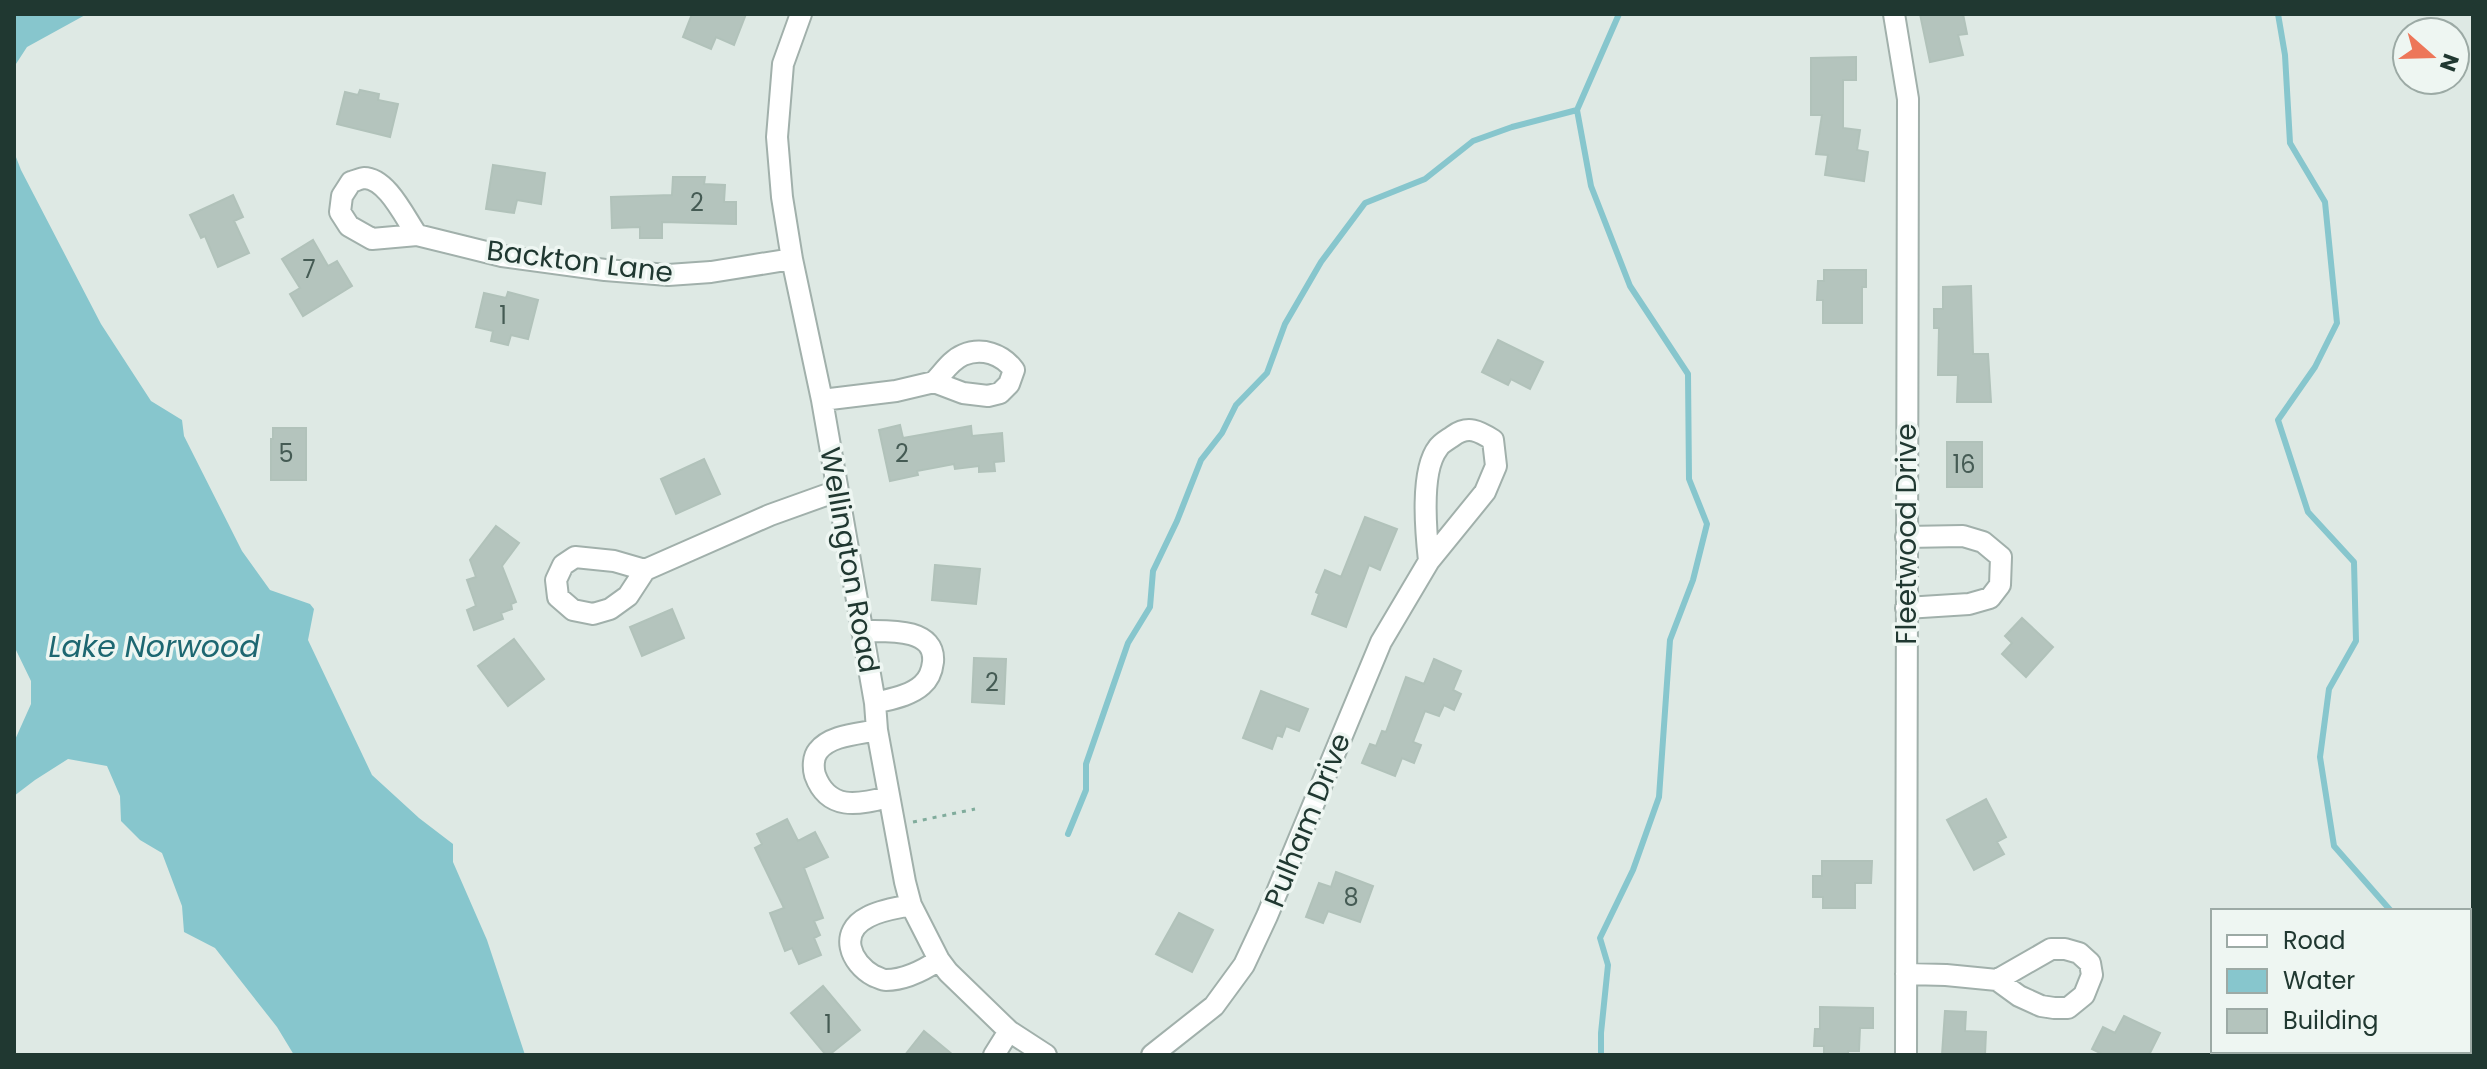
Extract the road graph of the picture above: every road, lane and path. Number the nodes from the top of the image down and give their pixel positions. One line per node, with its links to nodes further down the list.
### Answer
1 (801, 14): 4 (street, Wellington Road)
2 (1894, 14): 8 (street, Fleetwood Drive)
3 (417, 235): 4 (street, Backton Lane)
4 (792, 259): 6 (street, Wellington Road)
5 (934, 382): 6 (street)
6 (822, 400): 7 (street, Wellington Road)
7 (837, 491): 10 (street); 12 (street, Wellington Road)
8 (1906, 537): 11 (street, Fleetwood Drive); 11 (street)
9 (1429, 561): 9 (street, Pulham Drive); 25 (street, Pulham Drive)
10 (645, 570)
11 (1906, 608): 20 (street, Fleetwood Drive)
12 (862, 631): 13 (street, Wellington Road); 13 (street)
13 (875, 703): 14 (street, Wellington Road)
14 (877, 730): 15 (street, Wellington Road); 15 (street)
15 (888, 797): 17 (street, Wellington Road)
16 (975, 809): 17 (path)
17 (893, 827): 18 (street, Wellington Road)
18 (911, 905): 19 (street, Wellington Road); 19 (street)
19 (939, 960): 22 (street, Wellington Road)
20 (1906, 974): 21 (street); 26 (street, Fleetwood Drive)
21 (1997, 980)
22 (1009, 1031): 23 (street); 24 (street, Wellington Road)
23 (994, 1055)
24 (1046, 1055)
25 (1152, 1055)
26 (1906, 1055)

